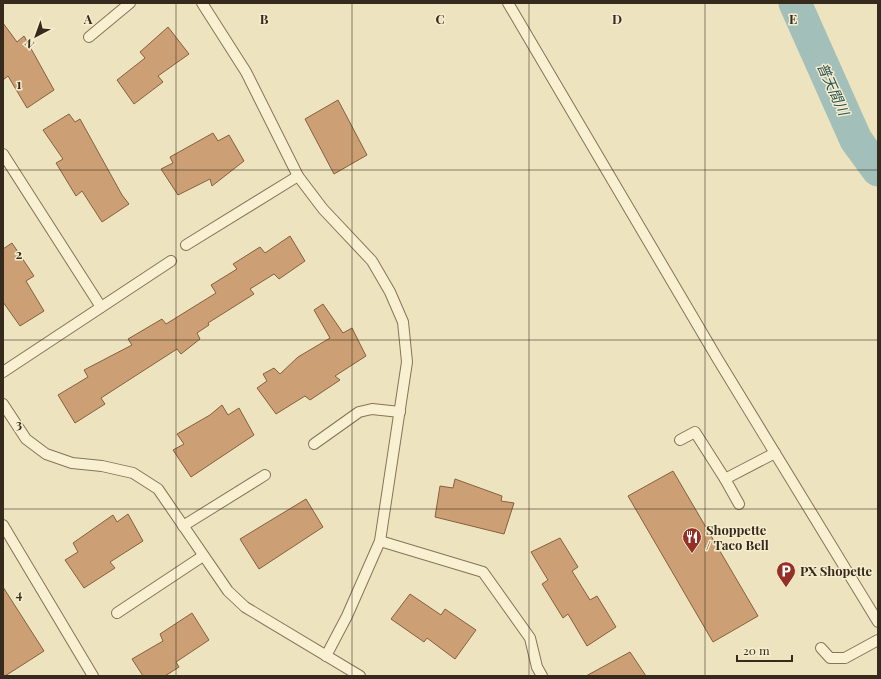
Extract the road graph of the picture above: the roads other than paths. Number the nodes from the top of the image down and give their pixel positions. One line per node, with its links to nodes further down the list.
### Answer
1 (130, 3): 4 (lane)
2 (202, 3): 6 (lane)
3 (508, 3): 15 (lane)
4 (89, 37)
5 (3, 154): 9 (lane)
6 (298, 176): 7 (lane); 12 (lane)
7 (186, 245)
8 (171, 261): 9 (lane)
9 (101, 307): 10 (lane)
10 (3, 372)
11 (3, 404): 20 (lane)
12 (400, 412): 14 (lane); 21 (lane)
13 (680, 440): 17 (lane)
14 (314, 444)
15 (775, 453): 17 (lane); 24 (lane)
16 (265, 475): 20 (lane)
17 (725, 478): 18 (lane)
18 (739, 504)
19 (3, 525): 28 (lane)
20 (183, 526): 22 (lane)
21 (380, 541): 27 (lane); 30 (lane)
22 (204, 556): 23 (lane); 27 (lane)
23 (117, 613)
24 (878, 622)
25 (878, 640): 26 (lane)
26 (821, 648)
27 (326, 656): 29 (lane)
28 (93, 676)
29 (360, 676)
30 (542, 676)

